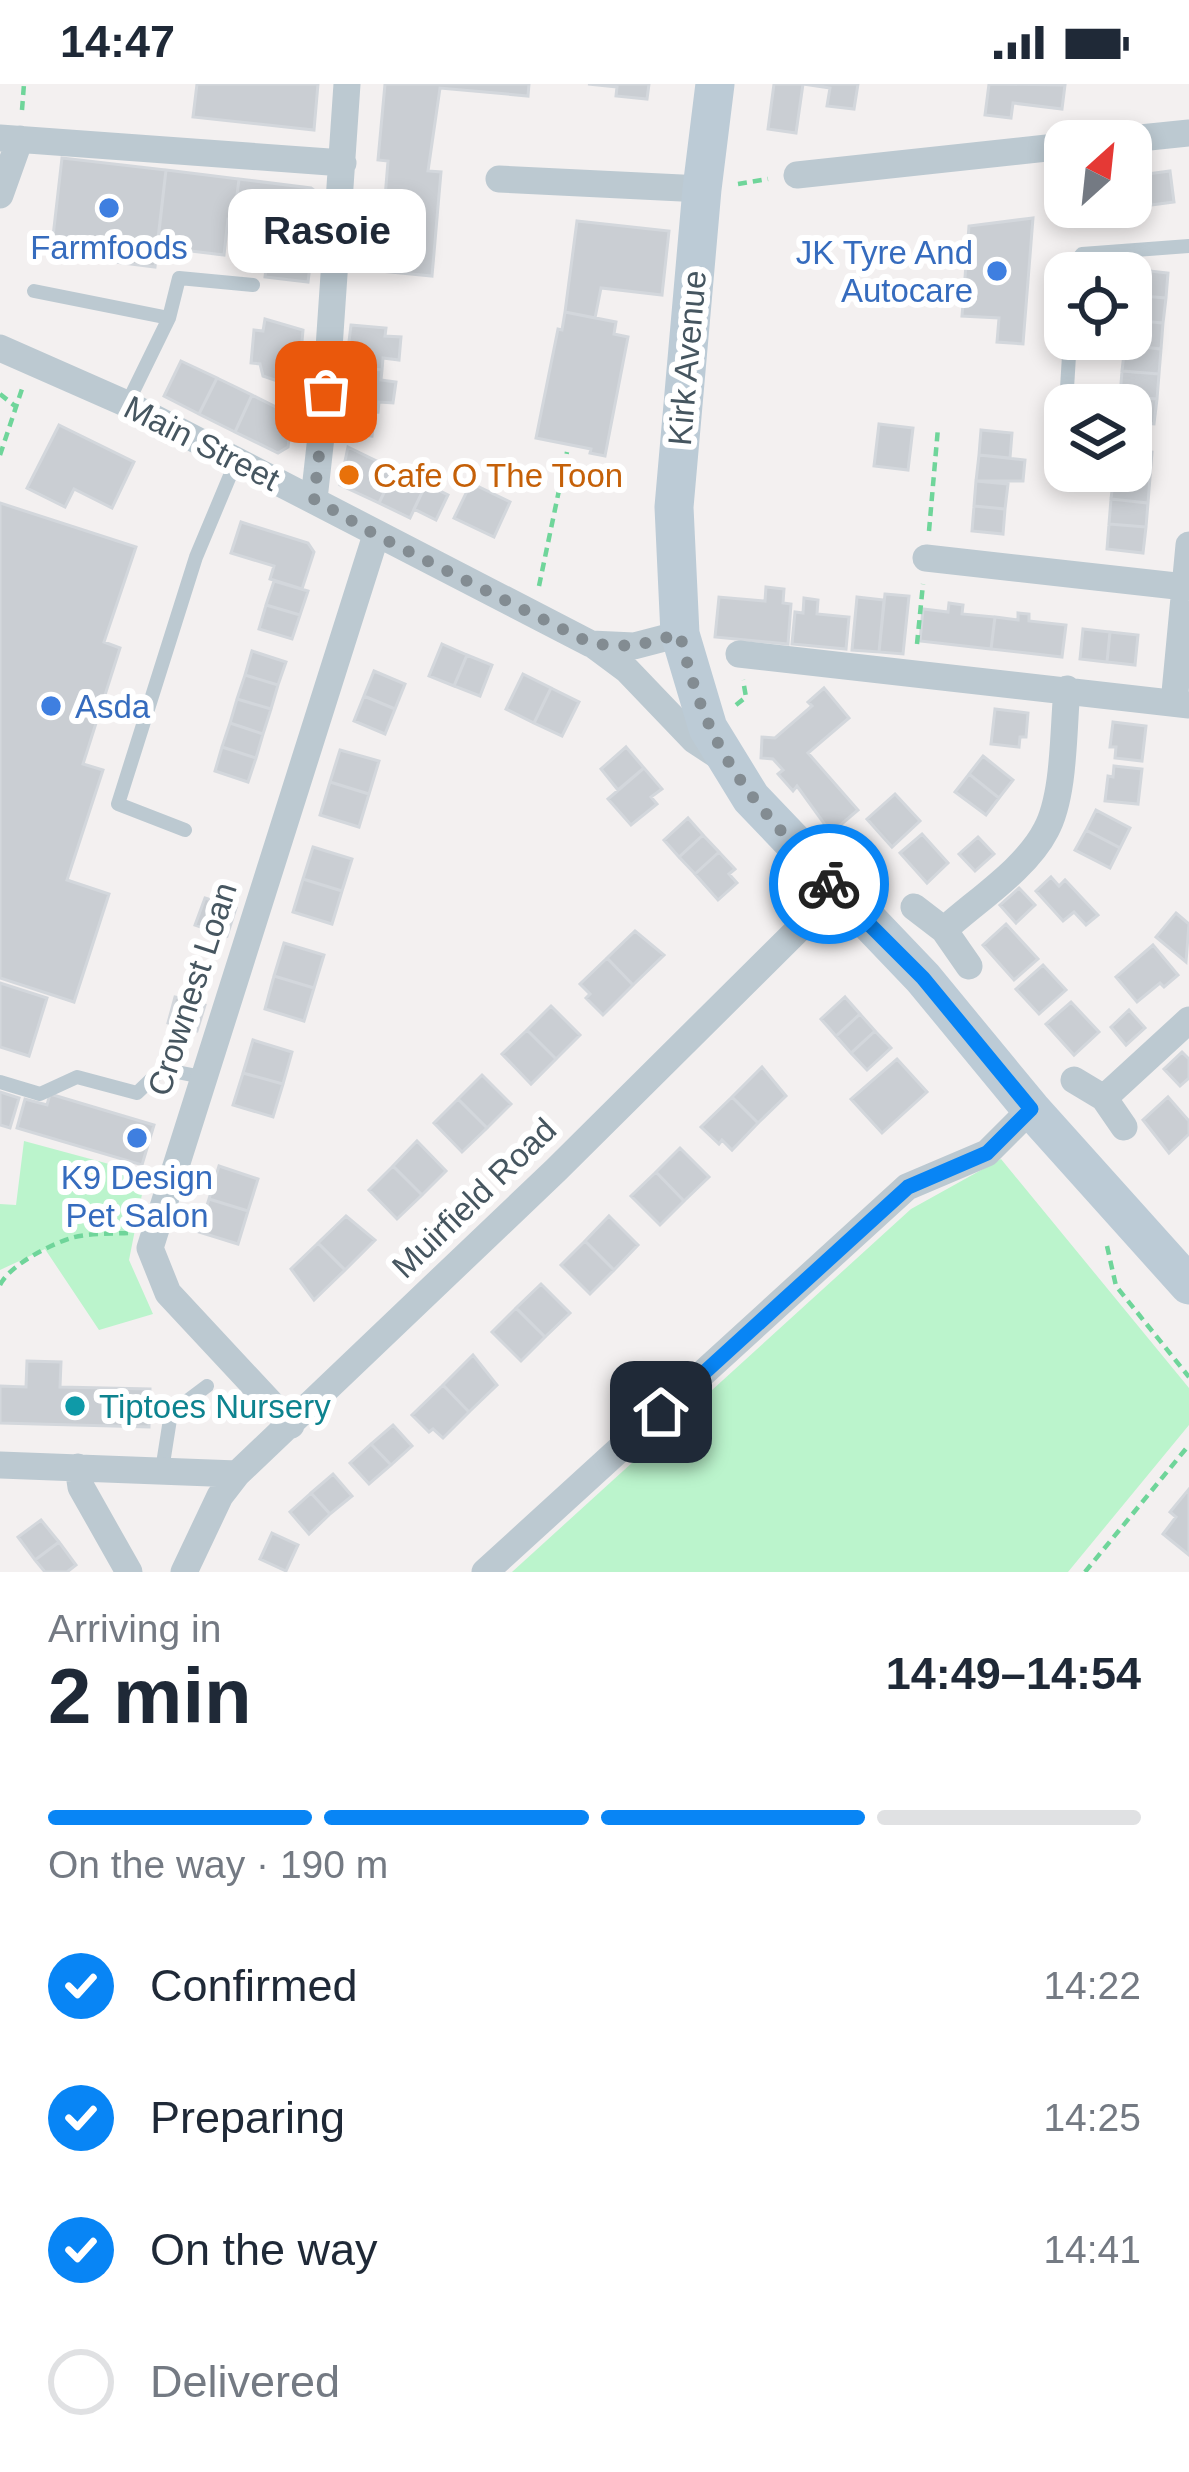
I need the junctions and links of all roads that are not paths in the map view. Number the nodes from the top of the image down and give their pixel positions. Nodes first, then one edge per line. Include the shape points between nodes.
1 (347, 84) edge
2 (716, 84) edge
3 (1189, 133) edge
4 (1152, 137) edge
5 (10, 139) edge
6 (1044, 148) edge
7 (343, 163) junction
8 (797, 175) road end
9 (499, 179) dead end
10 (702, 189) junction
11 (0, 195) edge
12 (1189, 247) edge
13 (1113, 252) edge
14 (253, 285) dead end
15 (34, 292) dead end
16 (169, 318) junction
17 (0, 348) edge
18 (127, 404) junction
19 (237, 459) junction
20 (314, 499) junction
21 (376, 535) junction
22 (1189, 545) edge
23 (926, 558) dead end
24 (1185, 587) junction
25 (680, 634) junction
26 (592, 644) junction
27 (739, 654) dead end
28 (1067, 689) junction
29 (1182, 704) edge
30 (724, 759) junction
31 (185, 830) dead end
32 (836, 892) junction
33 (914, 907) dead end
34 (944, 929) junction
35 (969, 966) dead end
36 (1189, 1020) edge
37 (202, 1077) junction
38 (1074, 1080) dead end
39 (0, 1082) edge
40 (1104, 1098) junction
41 (1031, 1109) junction
42 (1124, 1127) dead end
43 (1189, 1285) edge
44 (207, 1386) dead end
45 (291, 1425) junction
46 (0, 1465) edge
47 (78, 1468) junction
48 (162, 1470) junction
49 (237, 1474) junction
50 (129, 1572) edge
51 (184, 1572) edge
52 (485, 1572) edge

1 - 7 street
2 - 10 street, Kirk Avenue
3 - 4 street
5 - 7 street
5 - 11 street
6 - 8 street
7 - 20 street
9 - 10 street
10 - 25 street, Kirk Avenue via 674,507
12 - 13 lane
14 - 16 lane via 179,278
15 - 16 lane
16 - 18 lane
17 - 18 street, Main Street
18 - 19 street, Main Street
19 - 20 street, Main Street
19 - 31 lane via 196,557 118,804
20 - 21 street, Main Street
21 - 26 street, Main Street
21 - 37 street, Crownest Loan
22 - 24 street
23 - 24 street
24 - 29 street
25 - 26 street, Main Street via 634,646
25 - 30 street, Main Street
26 - 30 street, Main Street
27 - 28 street
28 - 29 street
28 - 34 street via 1045,834
30 - 32 street, Main Street
32 - 41 street, Main Street via 923,978
32 - 45 street, Muirfield Road
33 - 34 street
34 - 35 street
36 - 40 street
37 - 39 lane via 162,1069 137,1093 71,1076 40,1094
37 - 45 street, Crownest Loan via 150,1248 169,1293
38 - 40 street
40 - 42 street
41 - 43 street, Main Street
41 - 52 street via 987,1153 908,1187
44 - 48 lane via 171,1413
45 - 49 street, Muirfield Road
46 - 47 street
47 - 48 street
47 - 50 street
48 - 49 street
49 - 51 street, Muirfield Road

